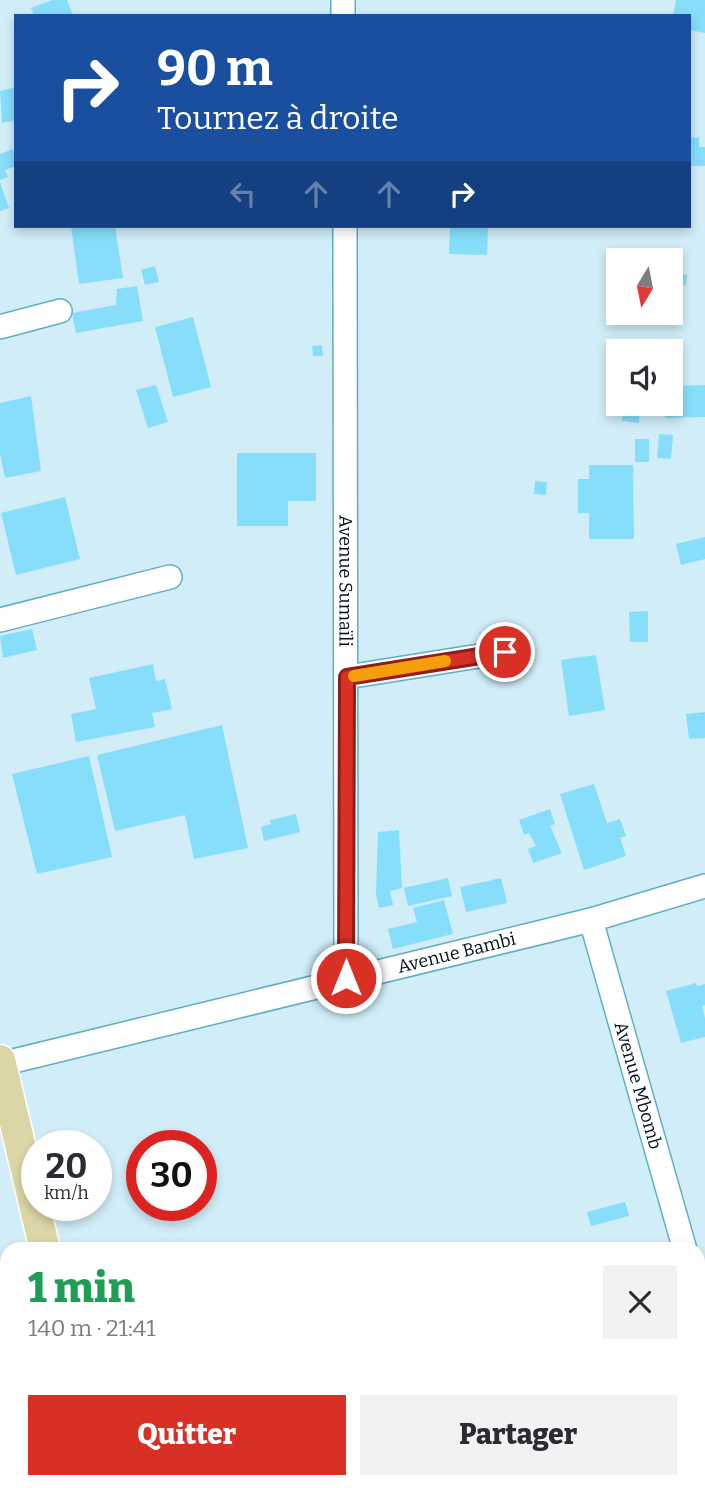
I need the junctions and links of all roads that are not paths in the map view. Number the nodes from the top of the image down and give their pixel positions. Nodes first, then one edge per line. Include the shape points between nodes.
1 (345, 228) edge
2 (60, 311) dead end
3 (0, 327) edge
4 (170, 577) dead end
5 (0, 620) edge
6 (505, 652) dead end
7 (347, 677) junction
8 (705, 886) edge
9 (591, 919) junction
10 (346, 978) junction
11 (0, 1062) edge
12 (43, 1242) edge
13 (683, 1242) edge

1 - 7 street, Avenue Sumaïli
2 - 3 street
4 - 5 street
6 - 7 street
7 - 10 street, Avenue Sumaïli
8 - 9 street, Avenue Bambi
9 - 10 street, Avenue Bambi
9 - 13 street, Avenue Mbomb
10 - 11 street, Avenue Bambi
11 - 12 main road

